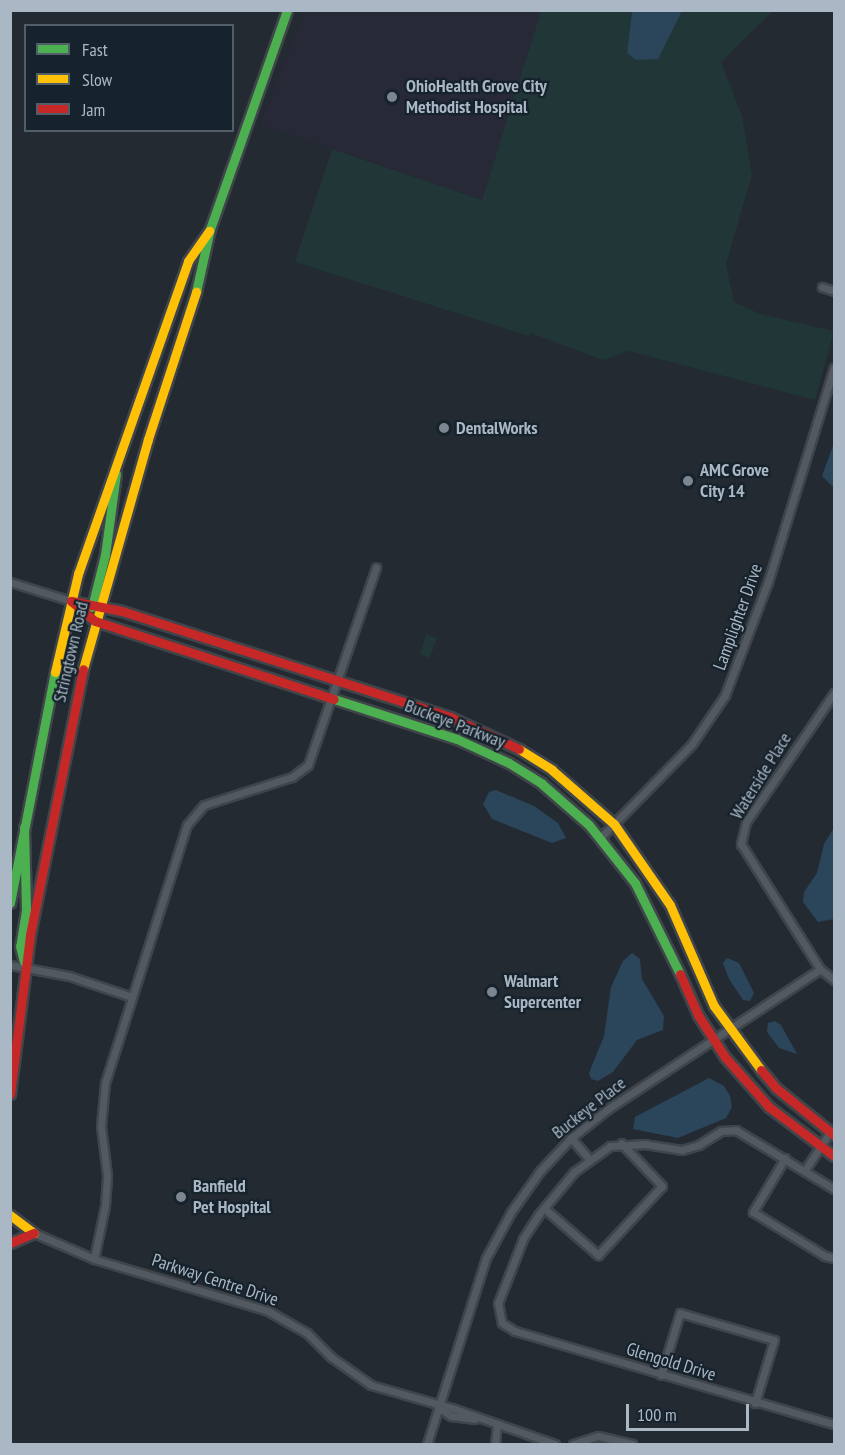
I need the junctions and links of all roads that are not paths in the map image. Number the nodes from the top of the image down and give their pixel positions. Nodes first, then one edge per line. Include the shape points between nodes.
1 (287, 10) edge
2 (210, 229) junction
3 (822, 287) dead end
4 (834, 291) edge
5 (834, 368) edge
6 (116, 463) junction
7 (375, 567) dead end
8 (10, 582) edge
9 (70, 602) junction
10 (96, 604) junction
11 (95, 621) junction
12 (337, 680) junction
13 (834, 693) edge
14 (332, 697) junction
15 (23, 821) junction
16 (614, 824) junction
17 (601, 837) junction
18 (10, 903) edge
19 (10, 965) edge
20 (26, 967) junction
21 (820, 969) junction
22 (834, 980) edge
23 (132, 997) junction
24 (729, 1030) junction
25 (712, 1039) junction
26 (10, 1047) edge
27 (14, 1058) junction
28 (10, 1094) edge
29 (832, 1134) edge
30 (571, 1138) junction
31 (621, 1143) junction
32 (819, 1147) junction
33 (834, 1156) edge
34 (785, 1158) junction
35 (589, 1159) junction
36 (805, 1170) junction
37 (834, 1189) edge
38 (544, 1208) junction
39 (10, 1215) edge
40 (34, 1233) junction
41 (10, 1243) edge
42 (834, 1258) edge
43 (94, 1259) junction
44 (661, 1375) junction
45 (754, 1402) junction
46 (438, 1407) junction
47 (834, 1424) edge
48 (497, 1426) junction
49 (427, 1444) edge
50 (495, 1444) edge
51 (555, 1444) edge
52 (573, 1444) edge
53 (632, 1444) edge

1 - 2 main road, Stringtown Road
2 - 6 main road, Stringtown Road via 188,261
2 - 10 main road, Stringtown Road via 205,264
3 - 4 street
5 - 16 street, Lamplighter Drive via 768,582 725,695 692,744
6 - 9 main road, Stringtown Road
6 - 10 main road
7 - 12 street
8 - 9 street, Buckeye Parkway
9 - 10 main road, Buckeye Parkway
9 - 11 main road, Buckeye Parkway
9 - 15 main road, Stringtown Road
10 - 11 main road, Stringtown Road
10 - 12 main road, Buckeye Parkway
11 - 14 main road, Buckeye Parkway
11 - 20 main road, Stringtown Road via 48,837
12 - 14 street
12 - 16 main road, Buckeye Parkway via 450,717 508,742 566,780
13 - 21 street, Waterside Place via 746,822 741,844
14 - 17 main road, Buckeye Parkway via 457,739 503,760 547,788
14 - 23 street via 312,759 303,770 212,802 192,817
15 - 18 main road, Stringtown Road
15 - 20 main road via 27,843 26,910 20,945
16 - 17 street, Lamplighter Drive
16 - 24 main road, Buckeye Parkway via 670,905 702,982
17 - 25 main road, Buckeye Parkway via 654,915
19 - 20 street
20 - 23 street via 69,976
20 - 27 main road, Stringtown Road
21 - 22 street, Waterside Place
21 - 24 street, Buckeye Place
23 - 43 street via 105,1083 101,1126 107,1175
24 - 25 street, Buckeye Place
24 - 29 main road, Buckeye Parkway via 776,1088
25 - 30 street, Buckeye Place
25 - 32 main road, Buckeye Parkway via 770,1107
26 - 27 main road
27 - 28 main road, Stringtown Road
29 - 32 street
30 - 35 street
30 - 46 street, Buckeye Place via 525,1192 486,1258
31 - 34 street via 682,1150 731,1129
31 - 35 street via 600,1150
31 - 38 street via 662,1186 598,1255
32 - 33 main road, Buckeye Parkway
32 - 36 street
34 - 36 street
34 - 42 street via 753,1212
35 - 38 street
36 - 37 street
38 - 44 street, Glengold Drive via 523,1239 501,1291 502,1323 515,1331
39 - 40 main road
40 - 41 main road
40 - 43 street, Parkway Centre Drive
43 - 46 street, Parkway Centre Drive via 268,1311 307,1333 370,1385
44 - 45 street, Glengold Drive
44 - 45 street via 680,1313 774,1340
45 - 47 street, Glengold Drive
46 - 48 street, Parkway Centre Drive via 451,1416
46 - 49 street, Buckeye Place
48 - 50 street
48 - 51 street, Parkway Centre Drive
52 - 53 street via 598,1436

